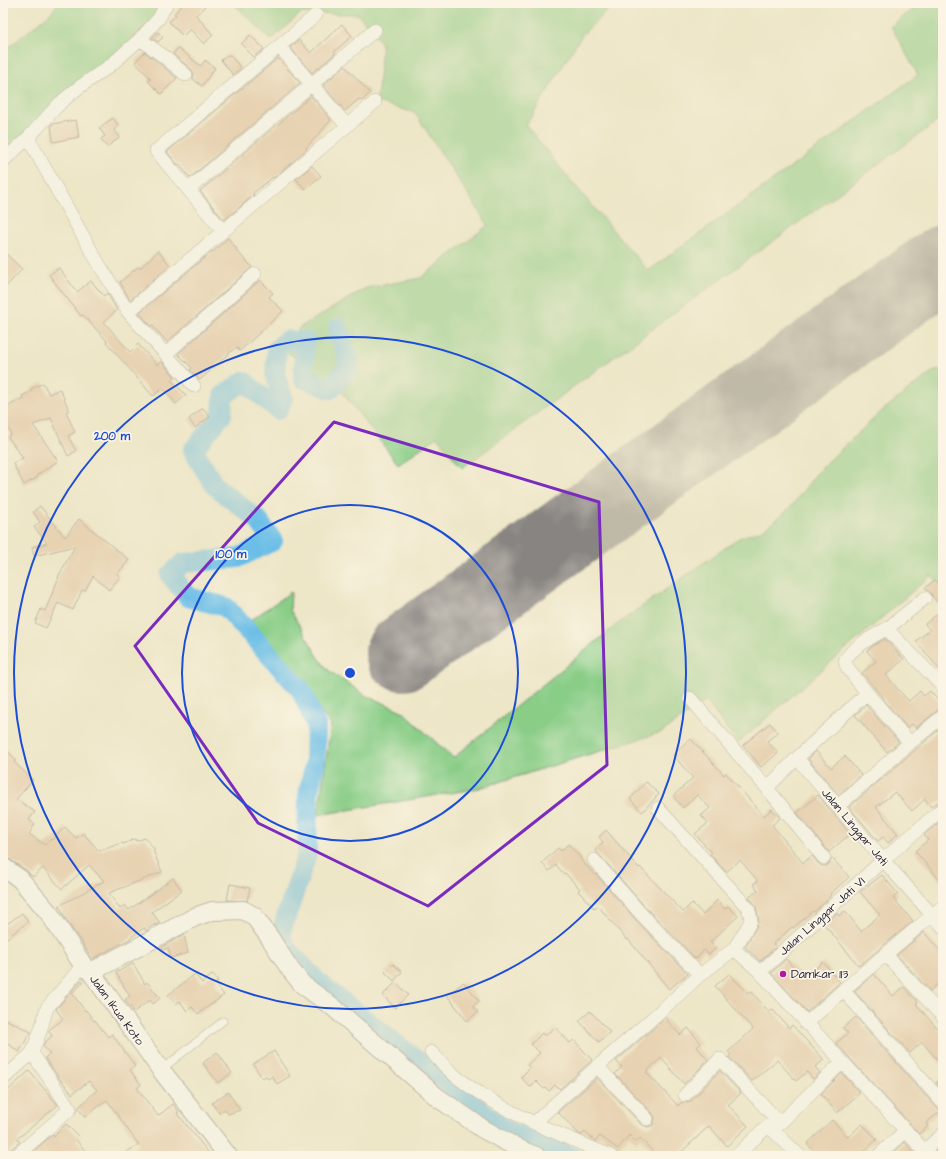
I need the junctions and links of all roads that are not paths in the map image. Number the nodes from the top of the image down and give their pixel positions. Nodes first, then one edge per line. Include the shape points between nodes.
1 (167, 3) edge
2 (316, 15) dead end
3 (375, 30) dead end
4 (140, 39) junction
5 (279, 46) junction
6 (186, 75) dead end
7 (312, 85) junction
8 (375, 102) dead end
9 (346, 126) junction
10 (28, 138) junction
11 (3, 161) edge
12 (188, 190) junction
13 (223, 231) junction
14 (255, 274) dead end
15 (128, 312) junction
16 (166, 354) junction
17 (194, 386) dead end
18 (926, 598) dead end
19 (888, 628) junction
20 (943, 687) edge
21 (866, 693) junction
22 (690, 698) dead end
23 (943, 716) edge
24 (910, 743) junction
25 (797, 758) junction
26 (767, 788) junction
27 (838, 806) junction
28 (658, 808) dead end
29 (943, 808) edge
30 (824, 858) dead end
31 (594, 860) dead end
32 (883, 860) junction
33 (3, 867) edge
34 (943, 906) edge
35 (932, 915) junction
36 (943, 927) edge
37 (734, 949) junction
38 (886, 955) junction
39 (87, 969) junction
40 (760, 972) junction
41 (700, 975) junction
42 (843, 990) junction
43 (943, 1017) edge
44 (223, 1021) dead end
45 (806, 1024) junction
46 (431, 1052) dead end
47 (32, 1053) junction
48 (842, 1062) junction
49 (597, 1066) junction
50 (161, 1070) junction
51 (3, 1079) edge
52 (685, 1095) dead end
53 (943, 1103) edge
54 (647, 1119) dead end
55 (534, 1123) junction
56 (774, 1125) junction
57 (906, 1130) junction
58 (943, 1134) edge
59 (927, 1153) edge
60 (16, 1156) edge
61 (228, 1156) edge
62 (536, 1156) edge
63 (611, 1156) edge
64 (736, 1156) edge
65 (800, 1156) edge
66 (878, 1156) edge

1 - 4 street via 159,18
2 - 5 street
3 - 7 street
4 - 6 street
4 - 10 street via 111,65 60,103
5 - 7 street
5 - 12 street via 156,151
7 - 9 street
7 - 12 street
8 - 9 street
9 - 13 street
10 - 11 street
10 - 15 street
12 - 13 street
13 - 15 street
14 - 16 street
15 - 16 street
16 - 17 street
18 - 19 street
19 - 20 street
19 - 21 street via 852,652 846,659 847,666
21 - 24 street
21 - 25 street
22 - 26 street
23 - 24 street
24 - 27 street
25 - 26 street
25 - 27 street, Jalan Linggar Jati
26 - 30 street
27 - 32 street, Jalan Linggar Jati
28 - 37 street via 748,908 750,923
29 - 32 street, Jalan Linggar Jati VI
31 - 41 street
32 - 35 street, Jalan Linggar Jati
32 - 40 street, Jalan Linggar Jati VI
33 - 39 street, Jalan Ikua Koto via 20,879 49,913
34 - 35 street
35 - 36 street, Jalan Linggar Jati
35 - 38 street
37 - 40 street
37 - 41 street
38 - 42 street
38 - 43 street
39 - 47 street via 47,1008
39 - 50 street, Jalan Ikua Koto
39 - 62 street via 195,917 212,911 243,910 254,916 303,985 333,1007 437,1097 483,1129
40 - 45 street
41 - 49 street
42 - 45 street
42 - 53 street
44 - 50 lane
45 - 48 street
46 - 55 street via 474,1089
47 - 51 street
47 - 60 street via 70,1110
48 - 56 street
48 - 57 street
49 - 54 street
49 - 55 street
50 - 61 street, Jalan Ikua Koto
52 - 56 street via 720,1059
55 - 63 street
56 - 64 street
56 - 65 street
57 - 59 street
57 - 66 street
58 - 59 street

